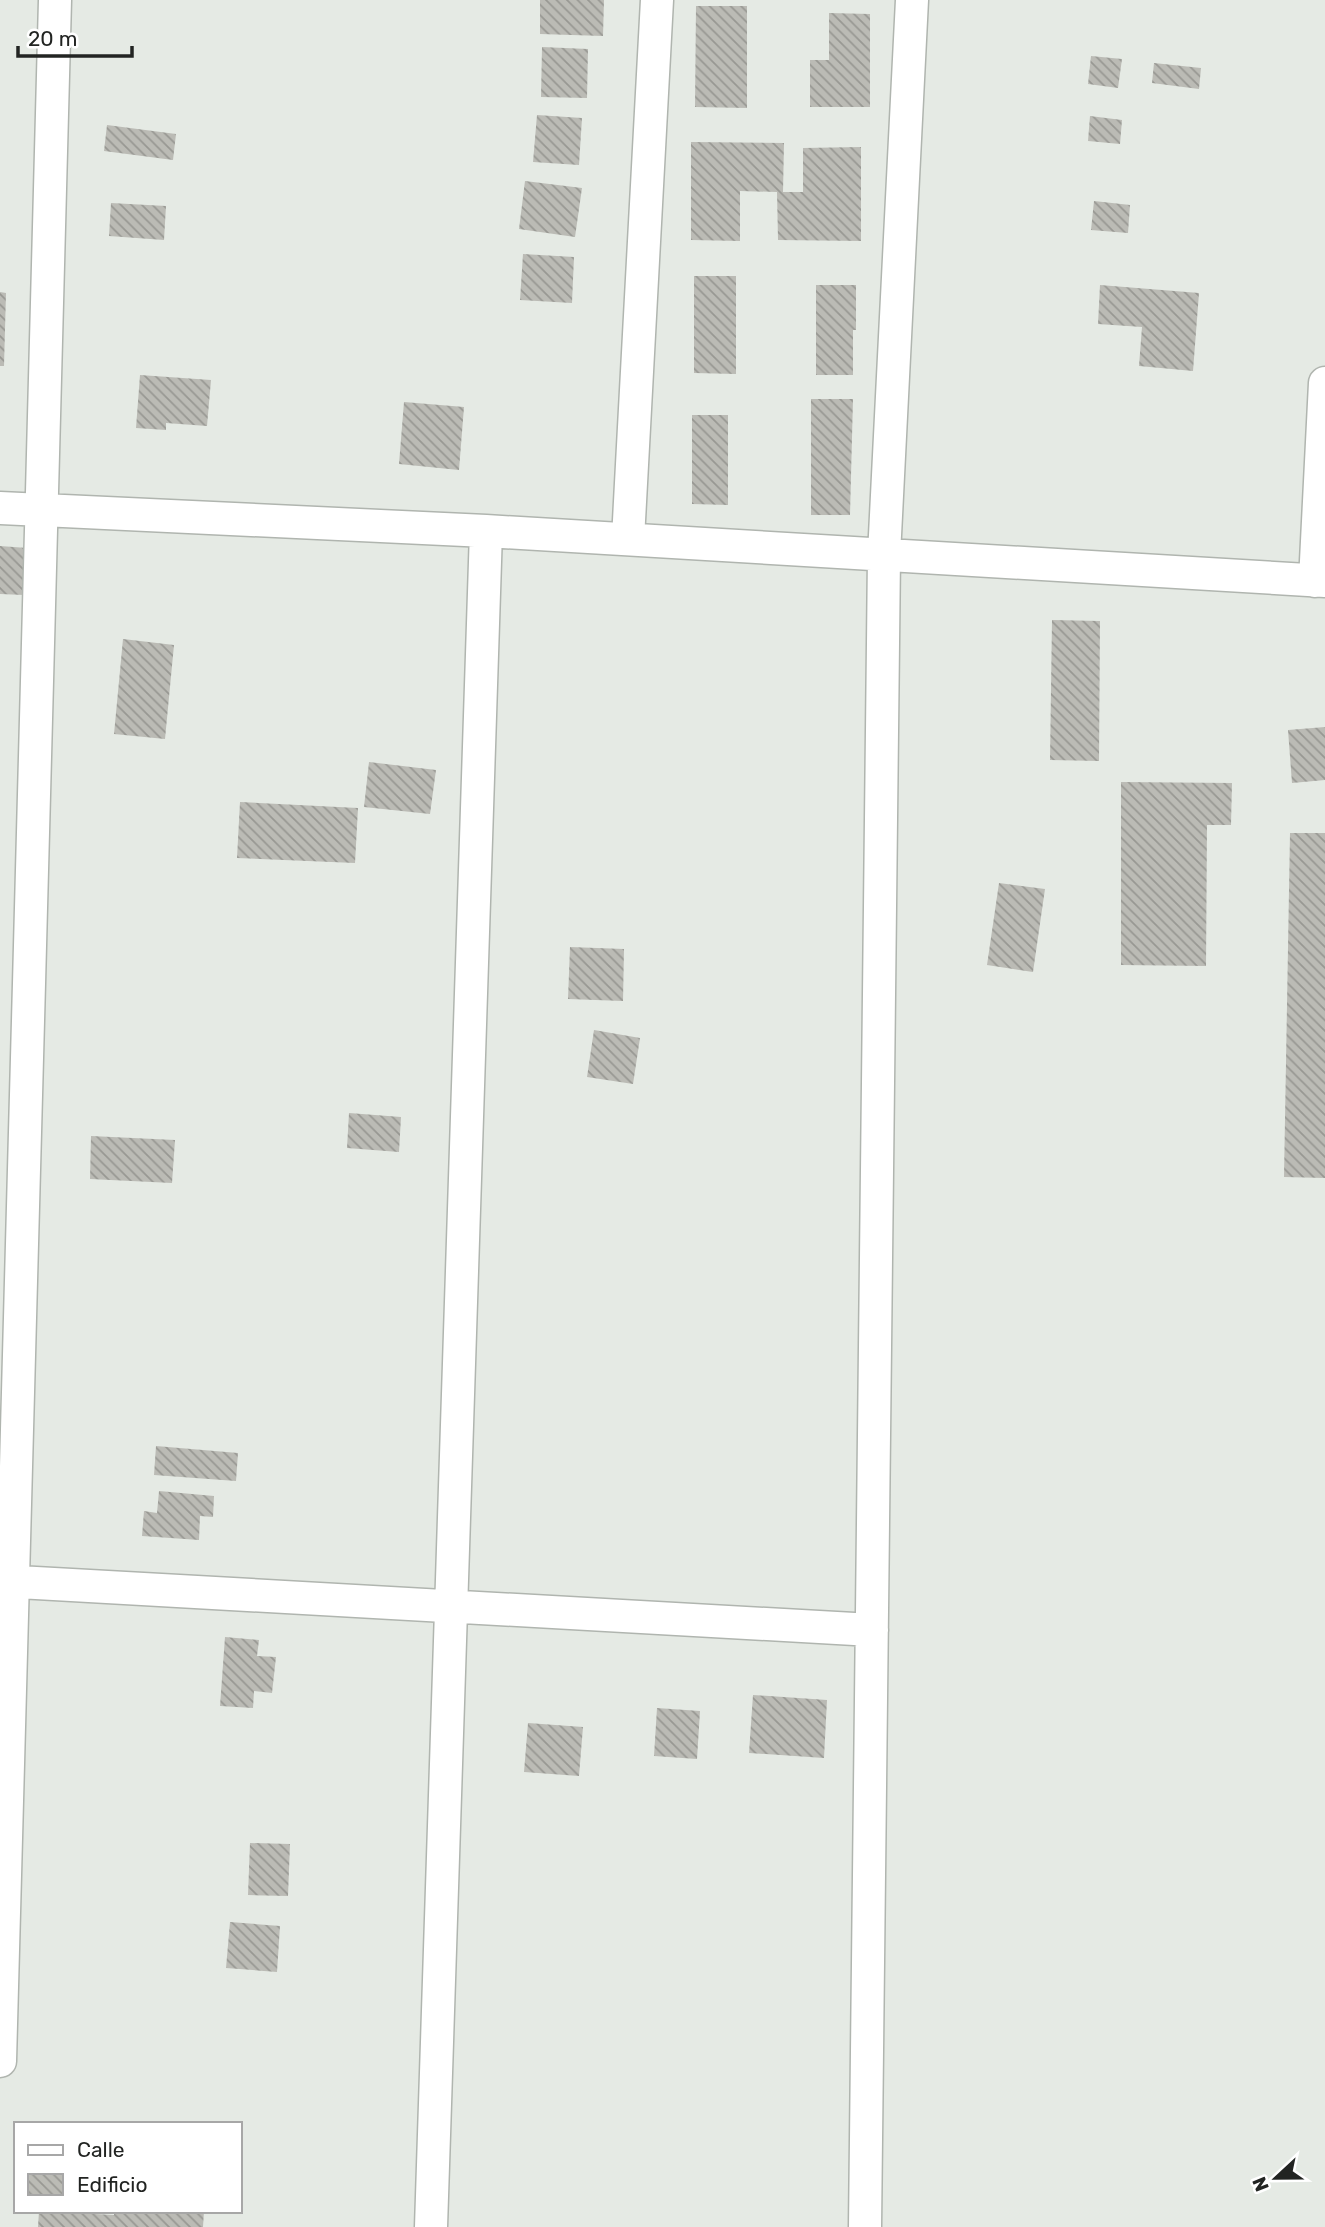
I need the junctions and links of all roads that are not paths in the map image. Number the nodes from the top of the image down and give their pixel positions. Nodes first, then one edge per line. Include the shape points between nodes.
1 (55, 0) edge
2 (657, 0) edge
3 (912, 0) edge
4 (1325, 383) edge
5 (0, 508) edge
6 (40, 510) junction
7 (486, 531) junction
8 (628, 539) junction
9 (884, 555) junction
10 (1320, 581) edge
11 (8, 1581) edge
12 (451, 1606) junction
13 (872, 1630) junction
14 (0, 2061) edge
15 (431, 2227) edge
16 (865, 2227) edge

1 - 6 street
2 - 8 street
3 - 9 street
4 - 10 street
5 - 6 street
6 - 7 street
6 - 11 street
7 - 8 street
7 - 12 street
8 - 9 street
9 - 10 street
9 - 13 street
11 - 12 street
11 - 14 street
12 - 13 street
12 - 15 street
13 - 16 street

